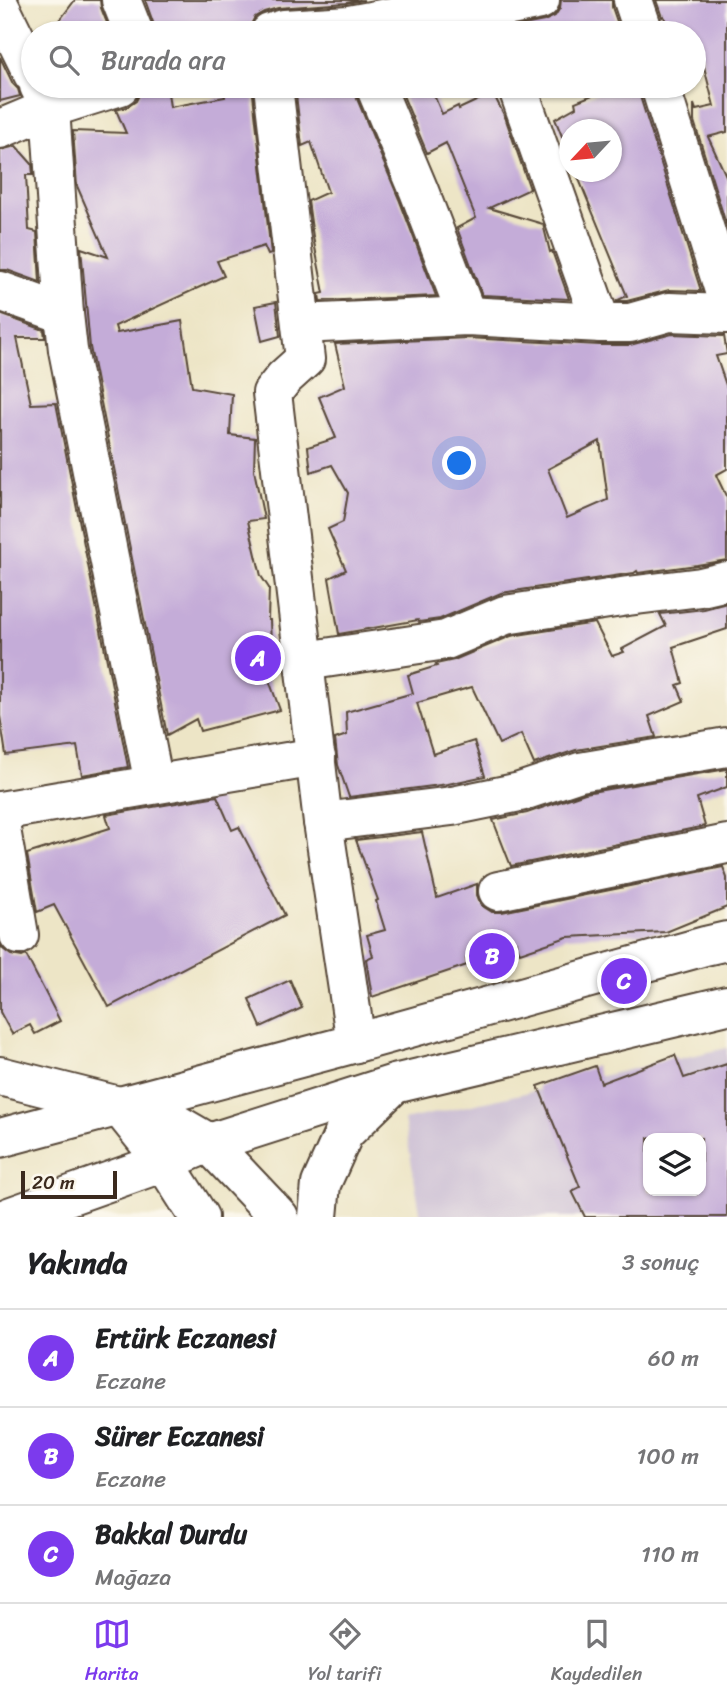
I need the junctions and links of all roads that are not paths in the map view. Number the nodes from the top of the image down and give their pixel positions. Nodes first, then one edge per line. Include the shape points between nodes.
1 (121, 0) edge
2 (540, 0) edge
3 (633, 0) edge
4 (0, 7) edge
5 (492, 14) edge
6 (129, 21) edge
7 (382, 21) edge
8 (640, 21) edge
9 (21, 50) edge
10 (44, 98) edge
11 (45, 98) edge
12 (274, 98) edge
13 (380, 98) edge
14 (521, 98) edge
15 (664, 98) edge
16 (0, 129) edge
17 (0, 291) edge
18 (727, 300) edge
19 (64, 314) junction
20 (727, 314) edge
21 (467, 316) junction
22 (601, 323) junction
23 (301, 324) junction
24 (727, 581) edge
25 (305, 661) junction
26 (727, 747) edge
27 (316, 757) junction
28 (153, 784) junction
29 (0, 811) edge
30 (323, 822) junction
31 (0, 823) edge
32 (727, 844) edge
33 (498, 891) dead end
34 (19, 934) dead end
35 (727, 942) edge
36 (727, 1005) edge
37 (356, 1043) junction
38 (0, 1076) edge
39 (394, 1084) junction
40 (120, 1106) junction
41 (0, 1138) edge
42 (209, 1143) junction
43 (164, 1162) junction
44 (15, 1216) edge
45 (199, 1217) edge
46 (279, 1217) edge
47 (318, 1217) edge

1 - 6 main road
2 - 5 main road
3 - 8 main road
4 - 9 main road
5 - 7 main road via 409,14
10 - 16 main road
11 - 19 main road
12 - 23 main road
13 - 21 main road
14 - 22 main road
15 - 18 main road
17 - 19 main road
19 - 28 main road
20 - 22 main road via 669,312 630,323
21 - 22 main road
21 - 23 main road
23 - 25 main road via 305,359 272,393
24 - 25 main road via 505,615 446,640
25 - 27 main road
26 - 30 main road via 580,772 520,792 452,806
27 - 28 main road
27 - 30 main road
28 - 29 main road
30 - 37 main road
31 - 34 main road
32 - 33 main road
35 - 37 main road
36 - 39 main road
37 - 40 main road
38 - 40 main road
39 - 42 main road
39 - 47 main road via 344,1133 321,1184
40 - 41 main road
40 - 42 main road via 159,1114
40 - 43 main road
42 - 43 main road
42 - 46 main road
43 - 44 main road
43 - 45 main road

